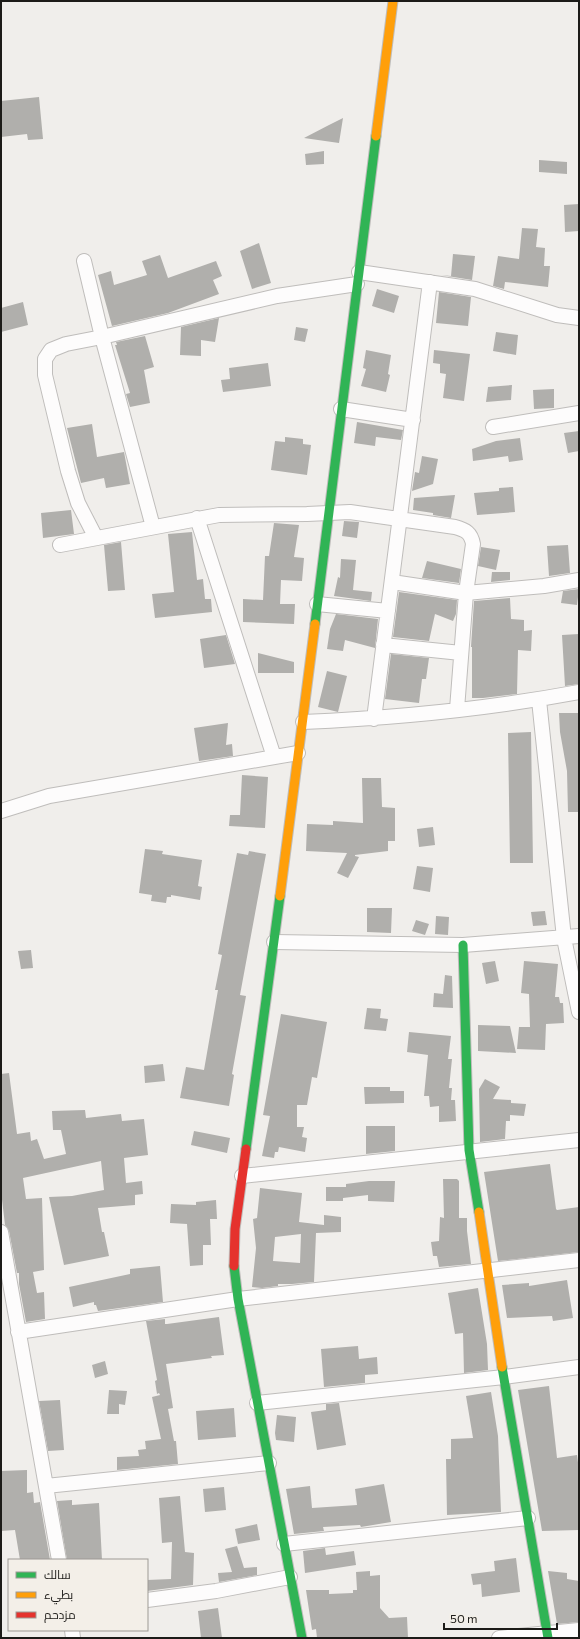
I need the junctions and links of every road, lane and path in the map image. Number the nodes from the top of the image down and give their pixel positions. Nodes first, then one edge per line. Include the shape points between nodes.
1 (393, 1) edge
2 (84, 261) dead end
3 (358, 278) junction
4 (430, 282) junction
5 (579, 318) edge
6 (102, 337) junction
7 (341, 409) junction
8 (579, 413) edge
9 (412, 420) junction
10 (492, 427) dead end
11 (328, 513) junction
12 (197, 518) junction
13 (400, 519) junction
14 (154, 527) junction
15 (96, 538) junction
16 (60, 545) dead end
17 (579, 580) edge
18 (392, 582) junction
19 (466, 593) junction
20 (317, 604) junction
21 (388, 611) junction
22 (383, 644) junction
23 (461, 653) junction
24 (579, 692) edge
25 (539, 700) junction
26 (457, 709) junction
27 (374, 719) junction
28 (302, 722) junction
29 (298, 753) junction
30 (274, 757) junction
31 (1, 812) edge
32 (579, 936) edge
33 (564, 938) junction
34 (274, 942) junction
35 (463, 945) junction
36 (579, 1012) edge
37 (579, 1140) edge
38 (469, 1150) junction
39 (242, 1176) junction
40 (1, 1232) edge
41 (579, 1260) edge
42 (488, 1271) junction
43 (238, 1299) junction
44 (18, 1332) junction
45 (579, 1366) edge
46 (504, 1377) junction
47 (258, 1403) junction
48 (269, 1464) junction
49 (46, 1486) junction
50 (528, 1518) junction
51 (284, 1544) junction
52 (59, 1559) edge
53 (290, 1577) junction
54 (148, 1600) edge
55 (579, 1630) edge
56 (548, 1636) edge
57 (302, 1638) edge
58 (498, 1638) edge

1 - 3 street
2 - 6 street
3 - 4 street
3 - 6 street
3 - 7 street
4 - 5 street via 475,289 557,315
4 - 9 street
6 - 14 street
6 - 15 street via 66,344 52,350 45,359 45,375 68,471 78,503
7 - 9 street
7 - 11 street
8 - 10 street
9 - 13 street
11 - 12 street via 219,515
11 - 13 street via 350,512
11 - 20 street
12 - 14 street
12 - 30 street
13 - 18 street
13 - 19 street via 455,526 466,530 472,536 474,544
14 - 15 street
15 - 16 street
17 - 19 street
18 - 19 street
18 - 21 street
19 - 23 street
20 - 21 street
20 - 28 street
21 - 22 street
22 - 23 street
22 - 27 street
23 - 26 street
24 - 25 street
25 - 26 street
25 - 33 street
26 - 27 street
27 - 28 street
28 - 29 street
29 - 30 street
29 - 34 street
30 - 31 street via 49,796
32 - 33 street
33 - 35 street
33 - 36 street
34 - 35 street
34 - 39 street
35 - 38 street
37 - 38 street
38 - 39 street
38 - 42 street
39 - 43 street via 235,1229 234,1272
40 - 44 street
41 - 42 street
42 - 43 street
42 - 46 street
43 - 44 street
43 - 47 street
44 - 49 street
45 - 46 street
46 - 47 street
46 - 50 street
47 - 48 street
48 - 49 street
48 - 51 street
49 - 52 street
50 - 51 street
50 - 56 street
51 - 53 street
53 - 54 street via 216,1591
53 - 57 street
55 - 56 street
56 - 58 street

